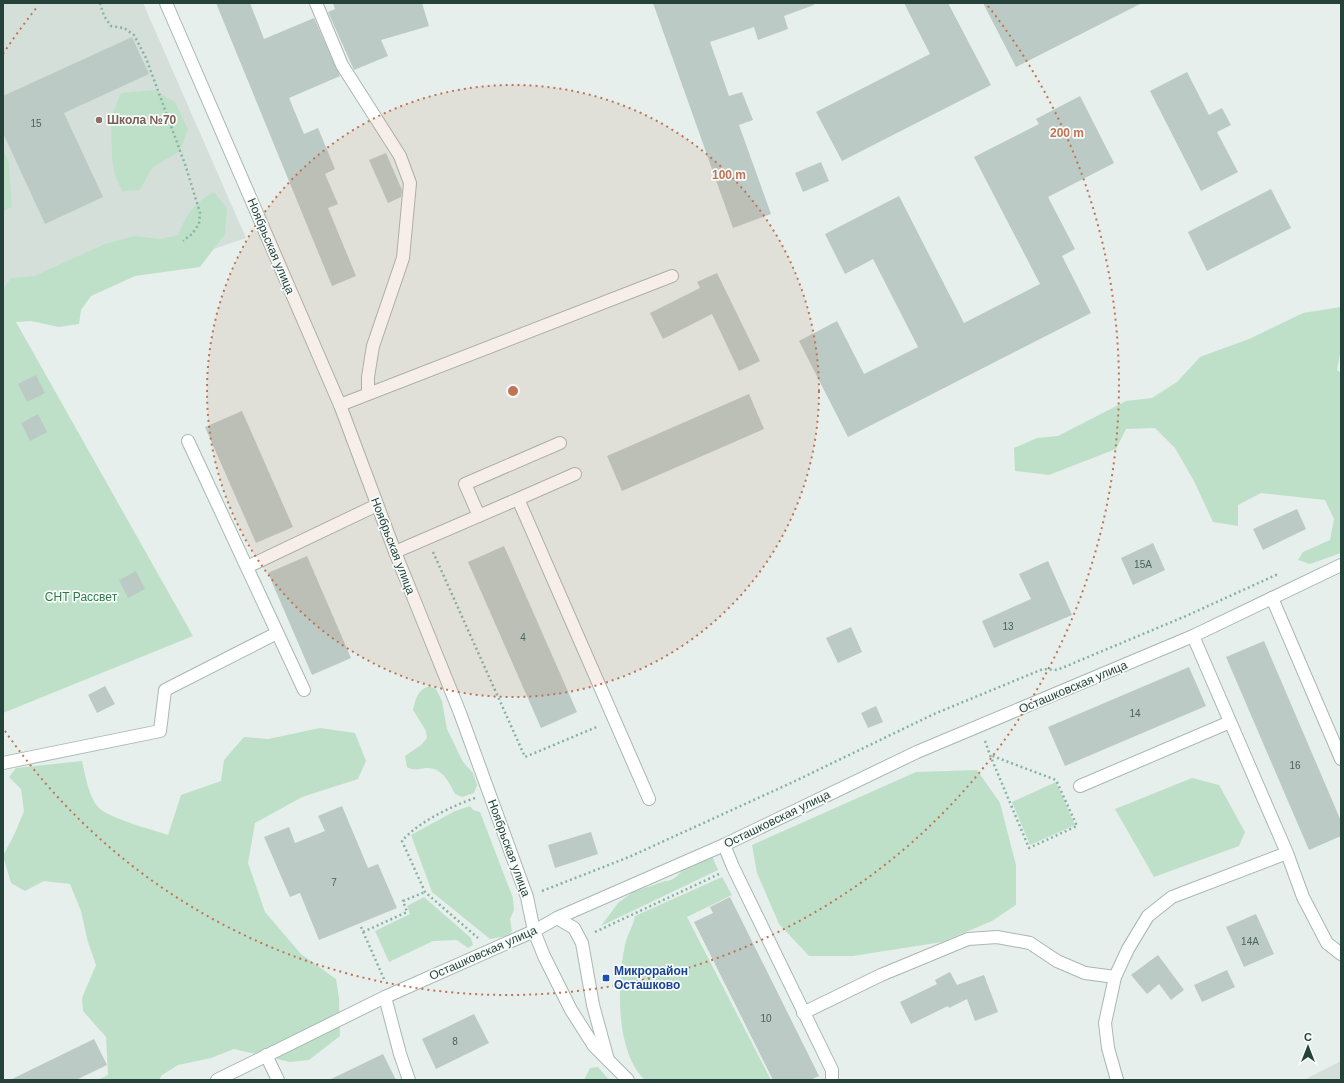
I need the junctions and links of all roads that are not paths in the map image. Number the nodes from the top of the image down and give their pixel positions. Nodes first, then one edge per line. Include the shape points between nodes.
1 (166, 3) edge
2 (316, 3) edge
3 (672, 276) dead end
4 (368, 394) junction
5 (340, 405) junction
6 (188, 441) dead end
7 (560, 443) dead end
8 (575, 474) dead end
9 (518, 498) junction
10 (377, 505) junction
11 (479, 516) junction
12 (395, 552) junction
13 (1341, 564) edge
14 (247, 567) junction
15 (1272, 598) junction
16 (277, 633) junction
17 (1193, 636) junction
18 (304, 690) dead end
19 (1230, 722) junction
20 (1341, 759) edge
21 (3, 763) edge
22 (1080, 786) dead end
23 (649, 799) dead end
24 (724, 845) junction
25 (1287, 854) junction
26 (557, 918) junction
27 (534, 931) junction
28 (1341, 954) edge
29 (1115, 977) junction
30 (388, 996) junction
31 (803, 1013) junction
32 (266, 1055) junction
33 (608, 1060) junction
34 (217, 1080) edge
35 (278, 1080) edge
36 (409, 1080) edge
37 (628, 1080) edge
38 (832, 1080) edge
39 (1117, 1080) edge

1 - 5 street, Ноябрьская улица
2 - 4 street via 342,65 400,156 410,183 403,258 373,346
3 - 4 street
4 - 5 street
5 - 10 street, Ноябрьская улица
6 - 14 street
7 - 11 street via 465,484
8 - 9 street
9 - 11 street
9 - 23 street
10 - 12 street, Ноябрьская улица
10 - 14 street
11 - 12 street
12 - 27 street, Ноябрьская улица via 489,793 527,897
13 - 15 street, Осташковская улица
14 - 16 street
15 - 17 street, Осташковская улица
15 - 20 street
16 - 18 street
16 - 21 street via 165,690 160,731
17 - 19 street
17 - 24 street, Осташковская улица via 917,752
19 - 22 street
19 - 25 street
24 - 26 street, Осташковская улица
24 - 31 street
25 - 28 street via 1303,897 1326,943
25 - 29 street via 1172,897 1148,916
26 - 27 street, Осташковская улица
26 - 33 street via 574,928 582,943 594,1011
27 - 30 street, Осташковская улица
27 - 33 street, Ноябрьская улица via 571,1010 594,1046
29 - 31 street via 1085,973 1057,961 1030,943 997,937 968,939 881,975
29 - 39 street via 1105,1023 1108,1048
30 - 32 street, Осташковская улица
30 - 36 street via 400,1054
31 - 38 street via 832,1070
32 - 34 street, Осташковская улица
32 - 35 street
33 - 37 street, Ноябрьская улица

